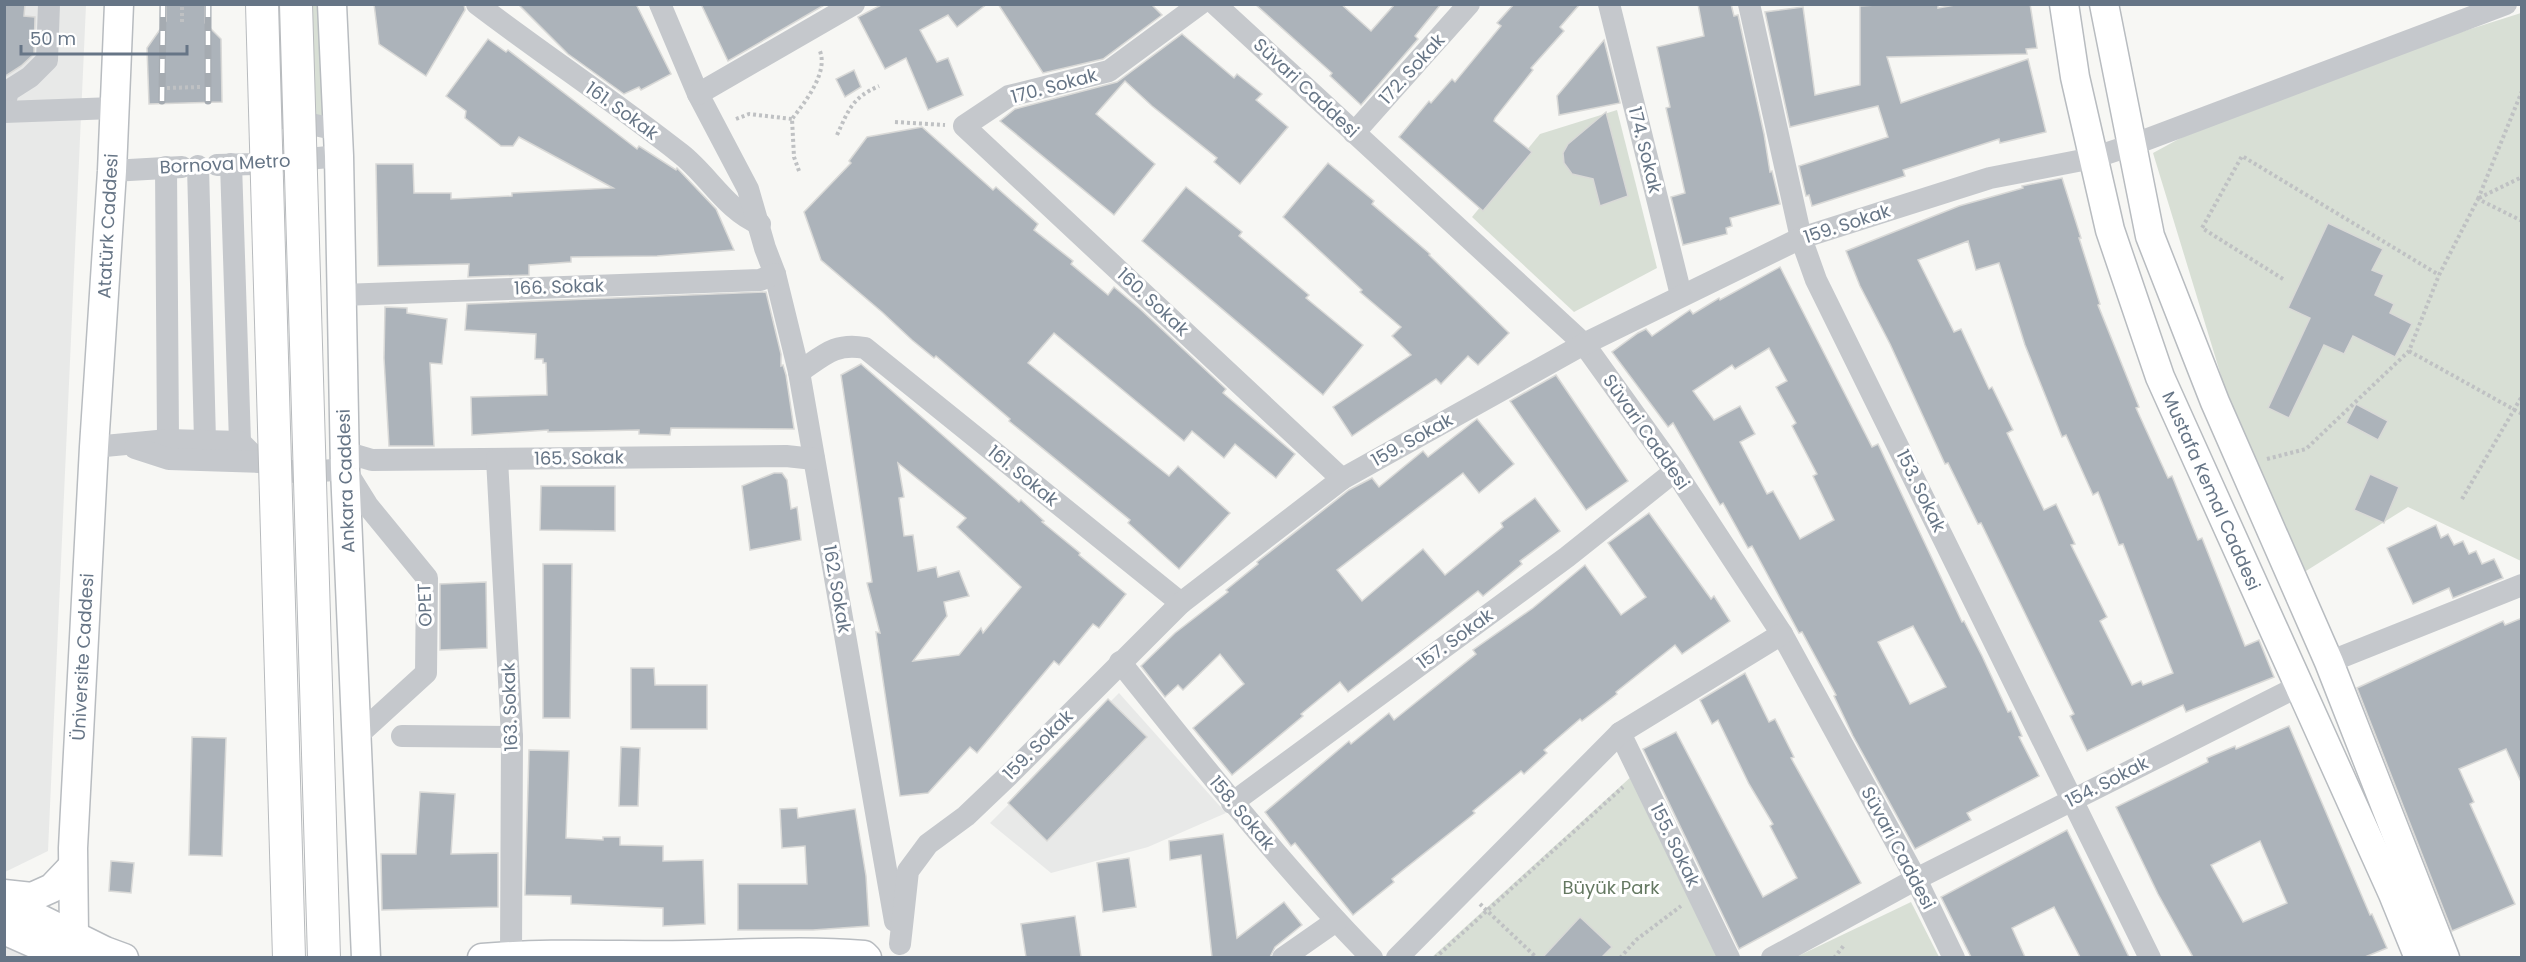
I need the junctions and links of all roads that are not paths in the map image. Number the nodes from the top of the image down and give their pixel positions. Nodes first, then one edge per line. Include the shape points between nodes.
1 (49, 4) edge
2 (119, 4) edge
3 (262, 4) edge
4 (279, 4) edge
5 (296, 4) edge
6 (332, 4) edge
7 (477, 4) edge
8 (506, 4) edge
9 (660, 4) edge
10 (1200, 4) edge
11 (1215, 4) edge
12 (1469, 4) edge
13 (1609, 4) edge
14 (1749, 4) edge
15 (2064, 4) edge
16 (2104, 4) edge
17 (2506, 4) edge
18 (849, 6) edge
19 (521, 38) junction
20 (698, 94) junction
21 (114, 108) junction
22 (4, 109) edge
23 (964, 126) joint
24 (1354, 133) junction
25 (338, 143) junction
26 (2132, 145) junction
27 (2093, 158) junction
28 (292, 160) junction
29 (231, 164) junction
30 (255, 164) junction
31 (198, 166) junction
32 (166, 167) junction
33 (112, 171) junction
34 (760, 224) junction
35 (1801, 237) junction
36 (775, 274) junction
37 (341, 295) junction
38 (1681, 295) junction
39 (1584, 344) junction
40 (799, 372) junction
41 (168, 440) junction
42 (205, 441) junction
43 (240, 442) junction
44 (123, 444) junction
45 (94, 447) junction
46 (497, 459) junction
47 (814, 459) junction
48 (345, 461) junction
49 (260, 462) junction
50 (1675, 471) junction
51 (298, 473) junction
52 (1342, 478) junction
53 (2522, 585) edge
54 (1181, 603) junction
55 (1782, 634) junction
56 (1120, 662) junction
57 (2330, 662) junction
58 (2299, 686) junction
59 (1620, 734) junction
60 (357, 736) junction
61 (402, 736) dead end
62 (512, 737) junction
63 (2072, 799) junction
64 (1232, 803) junction
65 (72, 867) junction
66 (1916, 879) junction
67 (4, 894) edge
68 (4, 901) edge
69 (1336, 921) junction
70 (4, 930) edge
71 (71, 950) edge
72 (901, 951) edge
73 (511, 955) junction
74 (575, 956) edge
75 (124, 957) edge
76 (289, 957) edge
77 (324, 957) edge
78 (366, 957) edge
79 (482, 957) edge
80 (867, 957) edge
81 (1283, 957) edge
82 (1372, 957) edge
83 (1397, 957) edge
84 (1729, 957) edge
85 (1772, 957) edge
86 (1954, 957) edge
87 (2150, 957) edge
88 (2419, 957) edge
89 (2445, 957) edge

1 - 22 street via 47,60 8,91
2 - 21 main road, Atatürk Caddesi
3 - 76 highway, bridge
4 - 25 street via 283,118
5 - 77 highway, Ankara Caddesi, bridge
6 - 25 main road, Ankara Caddesi
7 - 19 street, 161. Sokak
8 - 19 street
9 - 20 street, 162. Sokak
10 - 23 street, 170. Sokak via 1109,71 1009,96
11 - 24 street, Süvari Caddesi
12 - 24 street, 172. Sokak
13 - 38 street, 174. Sokak
14 - 35 street, 153. Sokak
15 - 27 main road, Mustafa Kemal Caddesi
16 - 26 main road
17 - 26 street, 159. Sokak
18 - 20 street
19 - 34 street, 161. Sokak via 684,156 749,220
20 - 34 street, 162. Sokak via 748,189
21 - 22 street
21 - 33 main road, Atatürk Caddesi
23 - 52 street, 160. Sokak
24 - 39 street, Süvari Caddesi
25 - 28 street, Bornova Metro
25 - 37 main road, Ankara Caddesi
26 - 27 street, 159. Sokak
26 - 57 main road via 2151,236 2215,402
27 - 35 street, 159. Sokak via 1990,178
27 - 58 main road, Mustafa Kemal Caddesi via 2110,230 2160,377
28 - 30 street, Bornova Metro
28 - 51 street
29 - 30 street, Bornova Metro
29 - 31 street, Bornova Metro
29 - 43 street
30 - 49 street
31 - 32 street, Bornova Metro
31 - 42 street
32 - 33 street, Bornova Metro
32 - 41 street
33 - 45 main road, Atatürk Caddesi
34 - 36 street, 162. Sokak
35 - 38 street, 159. Sokak
35 - 63 street, 153. Sokak via 1816,280
36 - 37 street, 166. Sokak via 760,280
36 - 40 street, 162. Sokak
37 - 48 main road, Ankara Caddesi
38 - 39 street, 159. Sokak
39 - 50 street, Süvari Caddesi
39 - 52 street, 159. Sokak
40 - 47 street, 162. Sokak
40 - 54 street, 161. Sokak via 837,347 865,348
41 - 42 street
41 - 44 street
42 - 43 street
43 - 49 street
44 - 45 street
44 - 49 street via 169,459
45 - 65 main road, Üniversite Caddesi
46 - 47 street, 165. Sokak
46 - 48 street, 165. Sokak
46 - 62 street, 163. Sokak
47 - 72 street, 162. Sokak
48 - 51 street via 322,473
48 - 60 main road, Ankara Caddesi
48 - 60 street, OPET via 368,506 427,578 426,674
49 - 51 street
50 - 55 street, Süvari Caddesi
50 - 64 street, 157. Sokak via 1567,557
52 - 54 street, 159. Sokak
53 - 57 street
54 - 56 street, 159. Sokak
55 - 59 street
55 - 66 street, Süvari Caddesi
56 - 64 street, 158. Sokak
56 - 72 street, 159. Sokak via 975,808 928,844 908,871
57 - 89 main road
58 - 63 street, 154. Sokak
58 - 88 main road, Mustafa Kemal Caddesi
59 - 83 street
59 - 84 street, 155. Sokak
60 - 78 main road, Ankara Caddesi
61 - 62 street
62 - 73 street, 163. Sokak
63 - 66 street, 154. Sokak
63 - 87 street, 153. Sokak
64 - 69 street, 158. Sokak
65 - 67 main road via 52,888 32,897
65 - 71 main road, Üniversite Caddesi
66 - 85 street
66 - 86 street, Süvari Caddesi
68 - 71 main road
69 - 81 street
69 - 82 street, 158. Sokak
70 - 71 main road
71 - 75 main road via 105,951
73 - 74 main road
73 - 79 main road
74 - 80 main road via 820,951

